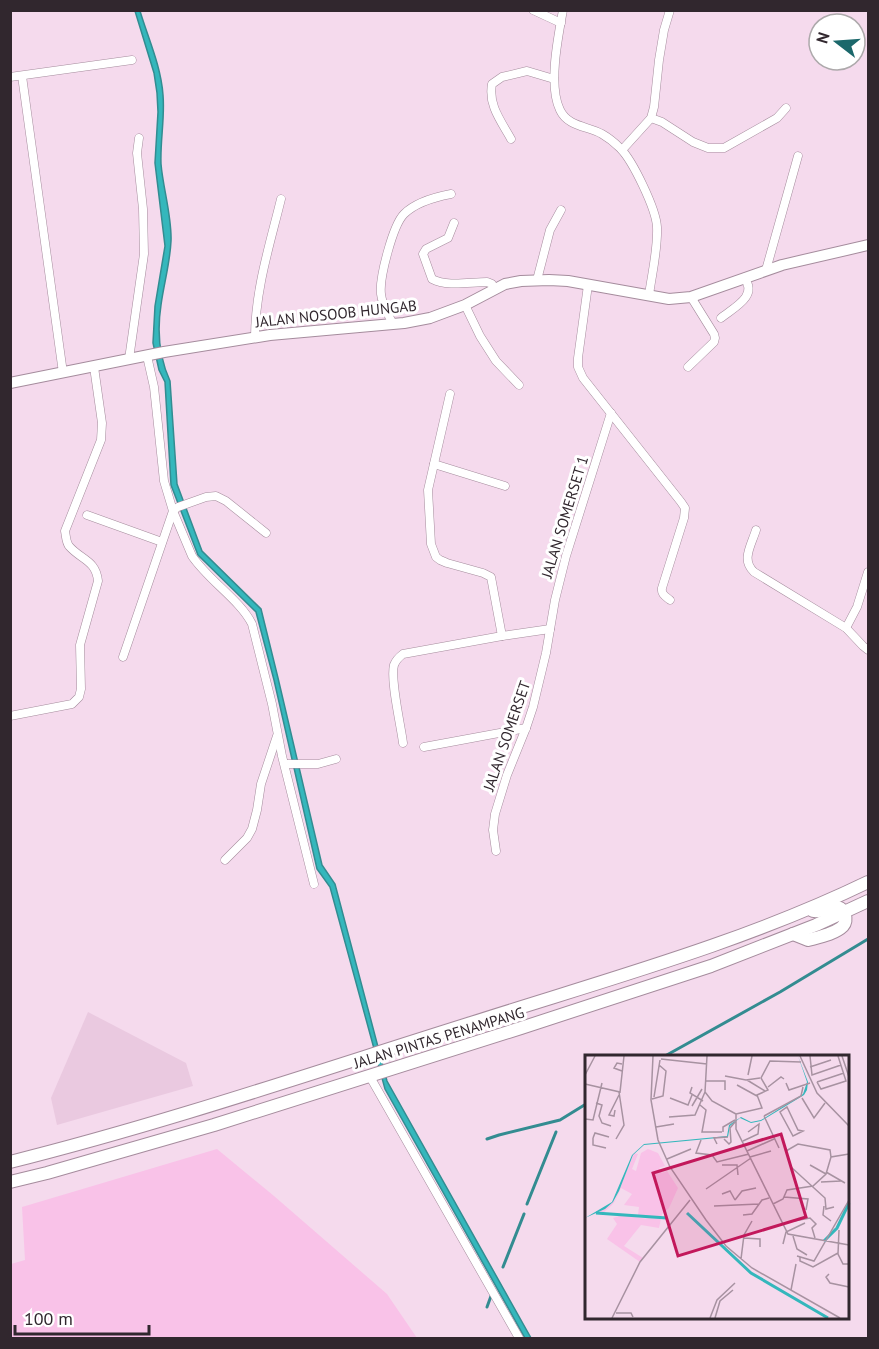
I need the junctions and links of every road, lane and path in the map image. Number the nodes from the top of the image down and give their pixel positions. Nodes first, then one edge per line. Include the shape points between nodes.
1 (533, 10) edge
2 (563, 10) edge
3 (670, 10) edge
4 (561, 24) junction
5 (132, 60) dead end
6 (22, 76) junction
7 (10, 77) edge
8 (554, 79) junction
9 (786, 108) dead end
10 (651, 118) junction
11 (139, 138) dead end
12 (511, 139) dead end
13 (622, 150) junction
14 (798, 156) dead end
15 (451, 194) dead end
16 (281, 199) dead end
17 (561, 210) dead end
18 (454, 223) dead end
19 (868, 245) edge
20 (766, 270) junction
21 (744, 278) junction
22 (537, 280) junction
23 (588, 285) junction
24 (495, 289) junction
25 (649, 295) junction
26 (691, 297) junction
27 (465, 305) junction
28 (721, 318) dead end
29 (393, 324) junction
30 (255, 338) junction
31 (149, 356) junction
32 (129, 359) junction
33 (94, 367) junction
34 (688, 367) dead end
35 (63, 373) junction
36 (10, 383) edge
37 (519, 386) dead end
38 (450, 394) dead end
39 (611, 413) junction
40 (434, 464) junction
41 (505, 486) dead end
42 (175, 509) junction
43 (87, 515) dead end
44 (756, 530) dead end
45 (266, 533) dead end
46 (162, 542) junction
47 (868, 572) edge
48 (670, 600) dead end
49 (846, 628) junction
50 (550, 629) junction
51 (502, 636) junction
52 (868, 650) edge
53 (123, 657) dead end
54 (10, 716) edge
55 (526, 728) junction
56 (278, 735) junction
57 (403, 743) dead end
58 (424, 747) dead end
59 (336, 759) dead end
60 (285, 764) junction
61 (496, 851) dead end
62 (225, 860) dead end
63 (868, 882) edge
64 (314, 884) dead end
65 (868, 901) edge
66 (806, 910) junction
67 (844, 912) junction
68 (370, 1075) junction
69 (10, 1162) edge
70 (10, 1182) edge
71 (519, 1338) edge

1 - 4 street
2 - 4 street
3 - 10 street
4 - 8 street
5 - 6 street
6 - 7 street
6 - 35 street
8 - 12 street via 527,71 502,77 492,84 492,103
8 - 13 street via 555,99 564,118 597,131
9 - 10 street via 777,118 724,148 708,148 693,142
10 - 13 street
11 - 32 street via 144,254
13 - 25 street via 644,190 657,225
14 - 20 street
15 - 29 street via 417,204 397,223 381,286 382,302
16 - 30 street via 258,296
17 - 22 street via 550,230
18 - 24 street via 448,238 424,251 432,279 446,283 487,282
19 - 20 main road, JALAN NOSOOB HUNGAB
20 - 21 main road, JALAN NOSOOB HUNGAB
21 - 26 main road, JALAN NOSOOB HUNGAB
21 - 28 street via 749,288 747,295
22 - 23 main road, JALAN NOSOOB HUNGAB
22 - 24 main road, JALAN NOSOOB HUNGAB
23 - 25 main road, JALAN NOSOOB HUNGAB
23 - 39 street via 578,367
24 - 27 main road, JALAN NOSOOB HUNGAB
25 - 26 main road, JALAN NOSOOB HUNGAB via 669,299
26 - 34 street via 715,338
27 - 29 main road, JALAN NOSOOB HUNGAB via 430,318
27 - 37 street via 496,361
29 - 30 main road, JALAN NOSOOB HUNGAB
30 - 31 main road, JALAN NOSOOB HUNGAB
31 - 32 main road, JALAN NOSOOB HUNGAB
31 - 42 street via 164,481
32 - 33 main road, JALAN NOSOOB HUNGAB
33 - 35 main road, JALAN NOSOOB HUNGAB
33 - 54 street via 101,440 65,531 69,546 94,566 98,581 80,645 81,689 72,704
35 - 36 main road, JALAN NOSOOB HUNGAB
38 - 40 street
39 - 48 street via 685,508 662,588 663,595
39 - 50 street, JALAN SOMERSET 1 via 566,556
40 - 41 street
40 - 51 street via 428,490 433,551 447,563 491,577
42 - 45 street via 216,496
42 - 46 street
42 - 56 street via 192,556 252,624
43 - 46 street
44 - 49 street via 747,558 754,573
46 - 53 street
47 - 49 street
49 - 52 street
50 - 51 street
50 - 55 street, JALAN SOMERSET
51 - 57 street via 398,658 393,676
55 - 58 street
55 - 61 street, JALAN SOMERSET via 495,814
56 - 60 street
56 - 62 street via 261,784 252,830
59 - 60 street via 318,764
60 - 64 street
63 - 66 main road, JALAN PINTAS PENAMPANG
65 - 67 main road, JALAN PINTAS PENAMPANG
66 - 67 main road via 819,912 836,907
66 - 69 main road, JALAN PINTAS PENAMPANG via 612,979 112,1135
67 - 68 main road, JALAN PINTAS PENAMPANG via 711,966
68 - 70 main road, JALAN PINTAS PENAMPANG via 173,1137
68 - 71 street

